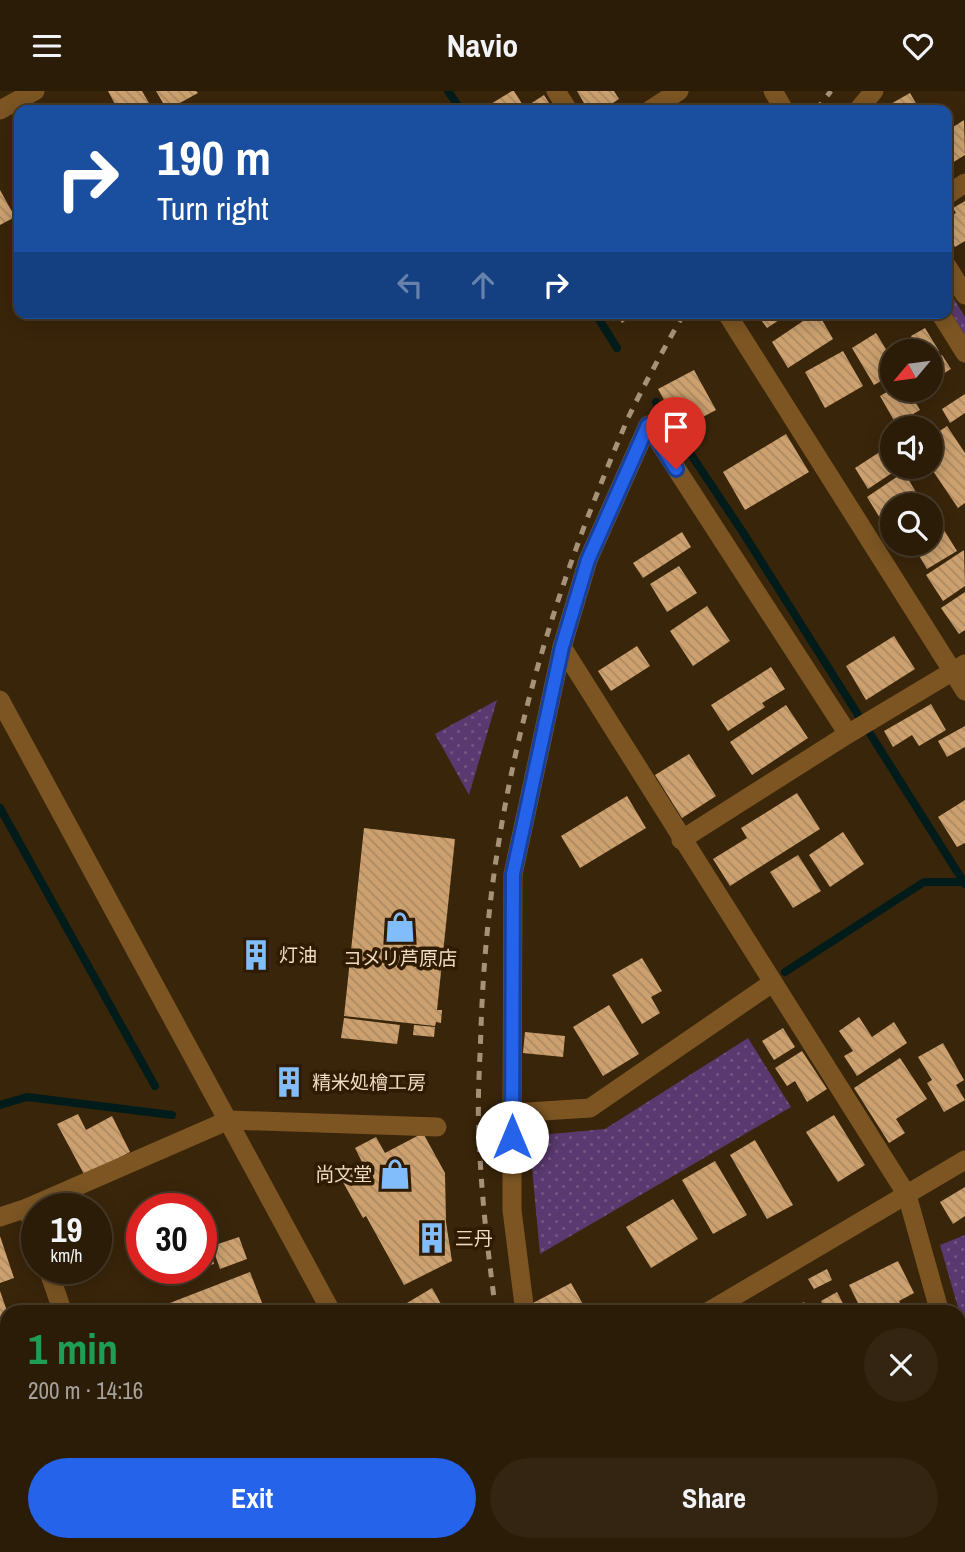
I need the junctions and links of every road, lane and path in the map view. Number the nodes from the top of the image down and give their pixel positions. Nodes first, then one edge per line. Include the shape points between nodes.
1 (35, 91) edge
2 (679, 91) edge
3 (874, 91) edge
4 (658, 105) edge
5 (862, 105) edge
6 (0, 110) edge
7 (952, 274) edge
8 (965, 295) edge
9 (730, 319) edge
10 (944, 319) edge
11 (965, 353) edge
12 (562, 647) junction
13 (959, 668) edge
14 (965, 691) edge
15 (0, 700) edge
16 (852, 732) junction
17 (681, 840) junction
18 (772, 983) junction
19 (512, 1113) junction
20 (229, 1120) junction
21 (437, 1127) dead end
22 (965, 1160) edge
23 (61, 1193) edge
24 (907, 1195) junction
25 (21, 1210) edge
26 (0, 1217) edge
27 (53, 1284) edge
28 (59, 1305) edge
29 (328, 1305) edge
30 (524, 1305) edge
31 (720, 1305) edge
32 (938, 1305) edge

1 - 6 street
2 - 4 street
3 - 5 street
7 - 8 street
9 - 13 street
10 - 11 street
12 - 16 street via 588,560 648,425
12 - 17 street
12 - 19 street via 513,874
13 - 14 street
13 - 16 street
15 - 20 street
16 - 17 street
17 - 18 street
18 - 19 street via 590,1108
18 - 24 street
19 - 30 street via 512,1210
20 - 21 street
20 - 23 street
20 - 29 street
22 - 24 street
24 - 31 street
24 - 32 street
25 - 26 street
27 - 28 street

